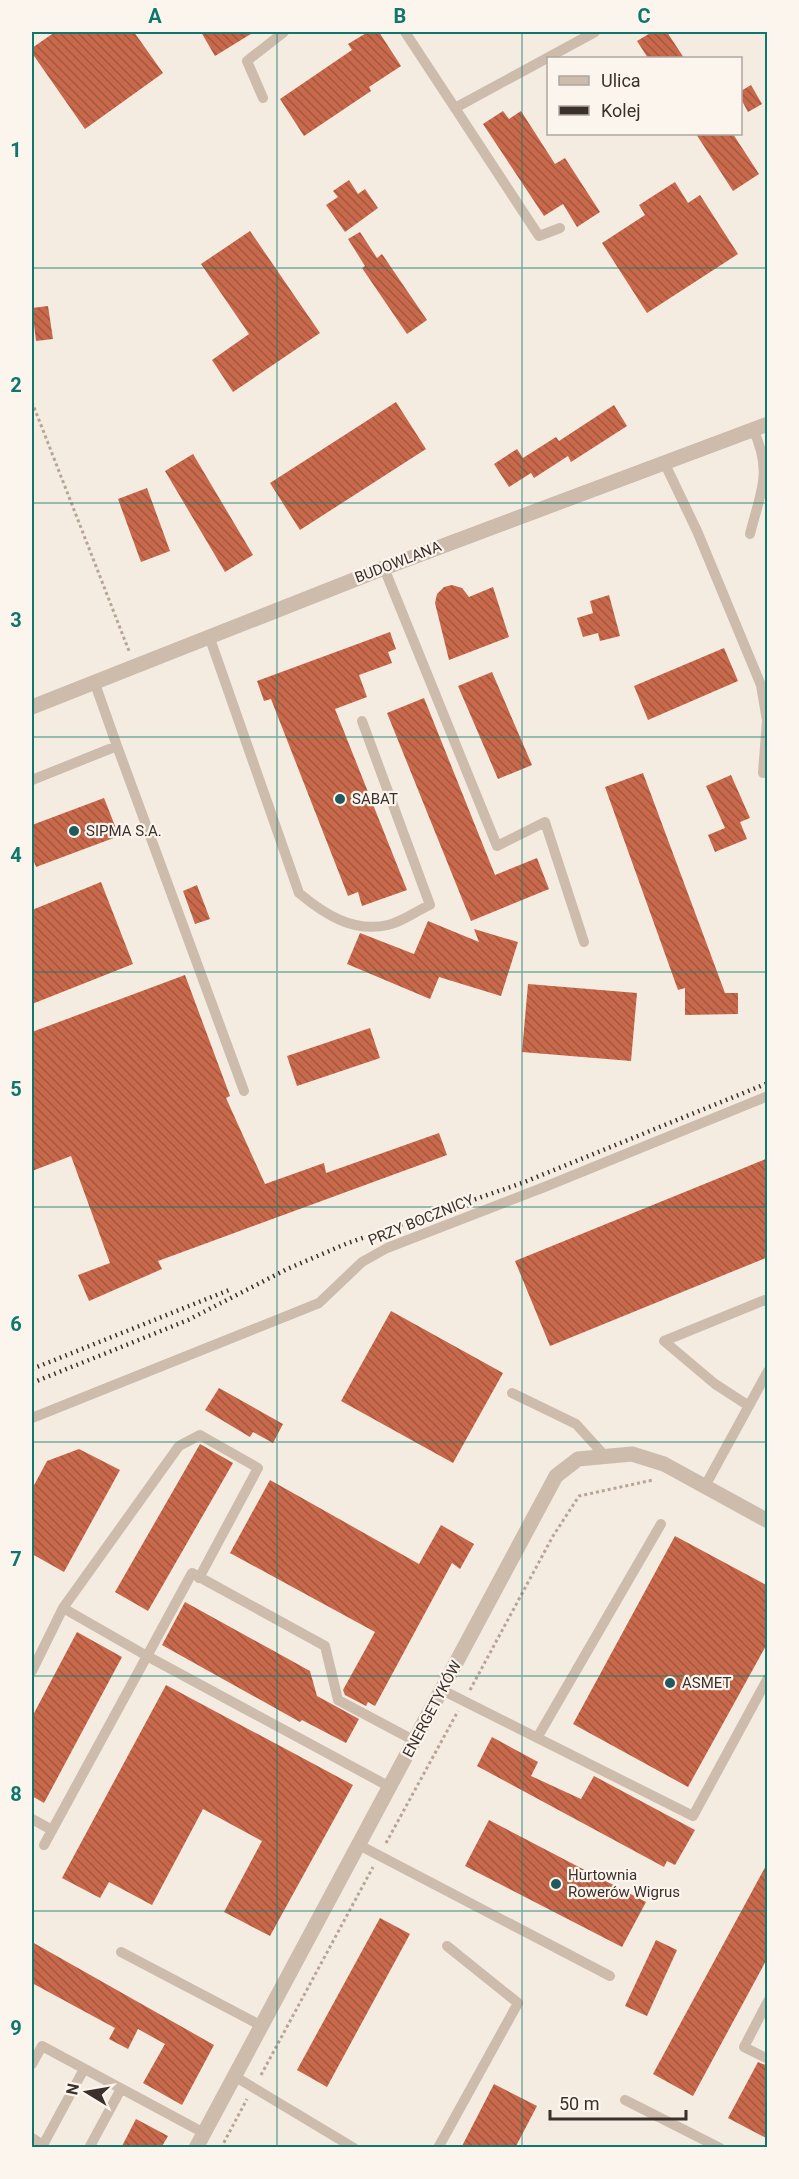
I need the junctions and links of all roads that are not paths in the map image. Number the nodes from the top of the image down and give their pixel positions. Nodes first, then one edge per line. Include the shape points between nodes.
1 (284, 32) edge
2 (405, 32) edge
3 (595, 32) edge
4 (549, 57) edge
5 (547, 58) edge
6 (263, 98) dead end
7 (455, 108) junction
8 (560, 228) dead end
9 (760, 426) edge
10 (664, 462) junction
11 (750, 534) dead end
12 (384, 568) junction
13 (209, 636) junction
14 (94, 681) junction
15 (32, 707) edge
16 (362, 721) dead end
17 (117, 746) junction
18 (764, 773) dead end
19 (32, 780) edge
20 (584, 942) dead end
21 (244, 1090) dead end
22 (768, 1096) edge
23 (768, 1302) edge
24 (768, 1371) edge
25 (512, 1393) dead end
26 (749, 1406) junction
27 (32, 1418) edge
28 (605, 1456) junction
29 (705, 1486) junction
30 (768, 1521) edge
31 (661, 1524) dead end
32 (199, 1578) junction
33 (63, 1608) junction
34 (147, 1656) junction
35 (32, 1671) edge
36 (768, 1678) edge
37 (442, 1690) junction
38 (537, 1738) junction
39 (414, 1741) junction
40 (390, 1787) junction
41 (32, 1819) edge
42 (52, 1830) junction
43 (44, 1845) dead end
44 (359, 1845) junction
45 (447, 1946) dead end
46 (121, 1952) dead end
47 (610, 1976) dead end
48 (768, 2001) edge
49 (262, 2026) junction
50 (768, 2059) edge
51 (32, 2064) edge
52 (84, 2069) junction
53 (234, 2076) junction
54 (121, 2089) junction
55 (625, 2100) dead end
56 (204, 2133) junction
57 (32, 2139) edge
58 (89, 2148) edge
59 (196, 2148) edge
60 (354, 2148) edge
61 (438, 2148) edge
62 (720, 2148) edge

1 - 6 lane via 247,62
2 - 7 lane
3 - 4 lane
5 - 7 lane
7 - 8 lane via 539,236
9 - 10 street, BUDOWLANA
9 - 11 lane via 765,476
10 - 12 street, BUDOWLANA
10 - 18 lane via 761,685 767,721
12 - 13 street, BUDOWLANA
12 - 20 lane via 497,846 545,822
13 - 14 street, BUDOWLANA
13 - 16 lane via 299,893 326,915 355,925 388,925 430,905
14 - 15 street, BUDOWLANA
14 - 17 lane
17 - 19 lane
17 - 21 lane
22 - 27 lane, PRZY BOCZNICY via 387,1248 362,1262 319,1303
23 - 26 lane via 664,1341 715,1384
24 - 26 lane
25 - 28 lane via 576,1424
26 - 29 lane
28 - 29 street, ENERGETYKÓW via 632,1454 664,1464
28 - 37 street, ENERGETYKÓW via 578,1459 556,1476
29 - 30 street, ENERGETYKÓW
31 - 38 lane
32 - 33 lane via 258,1468 200,1435 179,1446
32 - 34 lane via 192,1574
32 - 39 lane via 325,1646 338,1700
33 - 34 lane
33 - 35 lane
34 - 40 lane
34 - 42 lane
36 - 38 lane via 693,1816
37 - 38 lane
37 - 39 street, ENERGETYKÓW
39 - 40 street, ENERGETYKÓW
40 - 44 street, ENERGETYKÓW
41 - 42 lane
42 - 43 lane
44 - 47 lane
44 - 49 street, ENERGETYKÓW
45 - 61 lane via 518,2003
46 - 49 lane
48 - 50 lane via 744,2047
49 - 53 street, ENERGETYKÓW
51 - 52 lane via 42,2046
52 - 54 lane
52 - 57 lane via 43,2145
53 - 56 street, ENERGETYKÓW
53 - 60 lane
54 - 56 lane
54 - 58 lane
55 - 62 lane
56 - 59 street, ENERGETYKÓW

